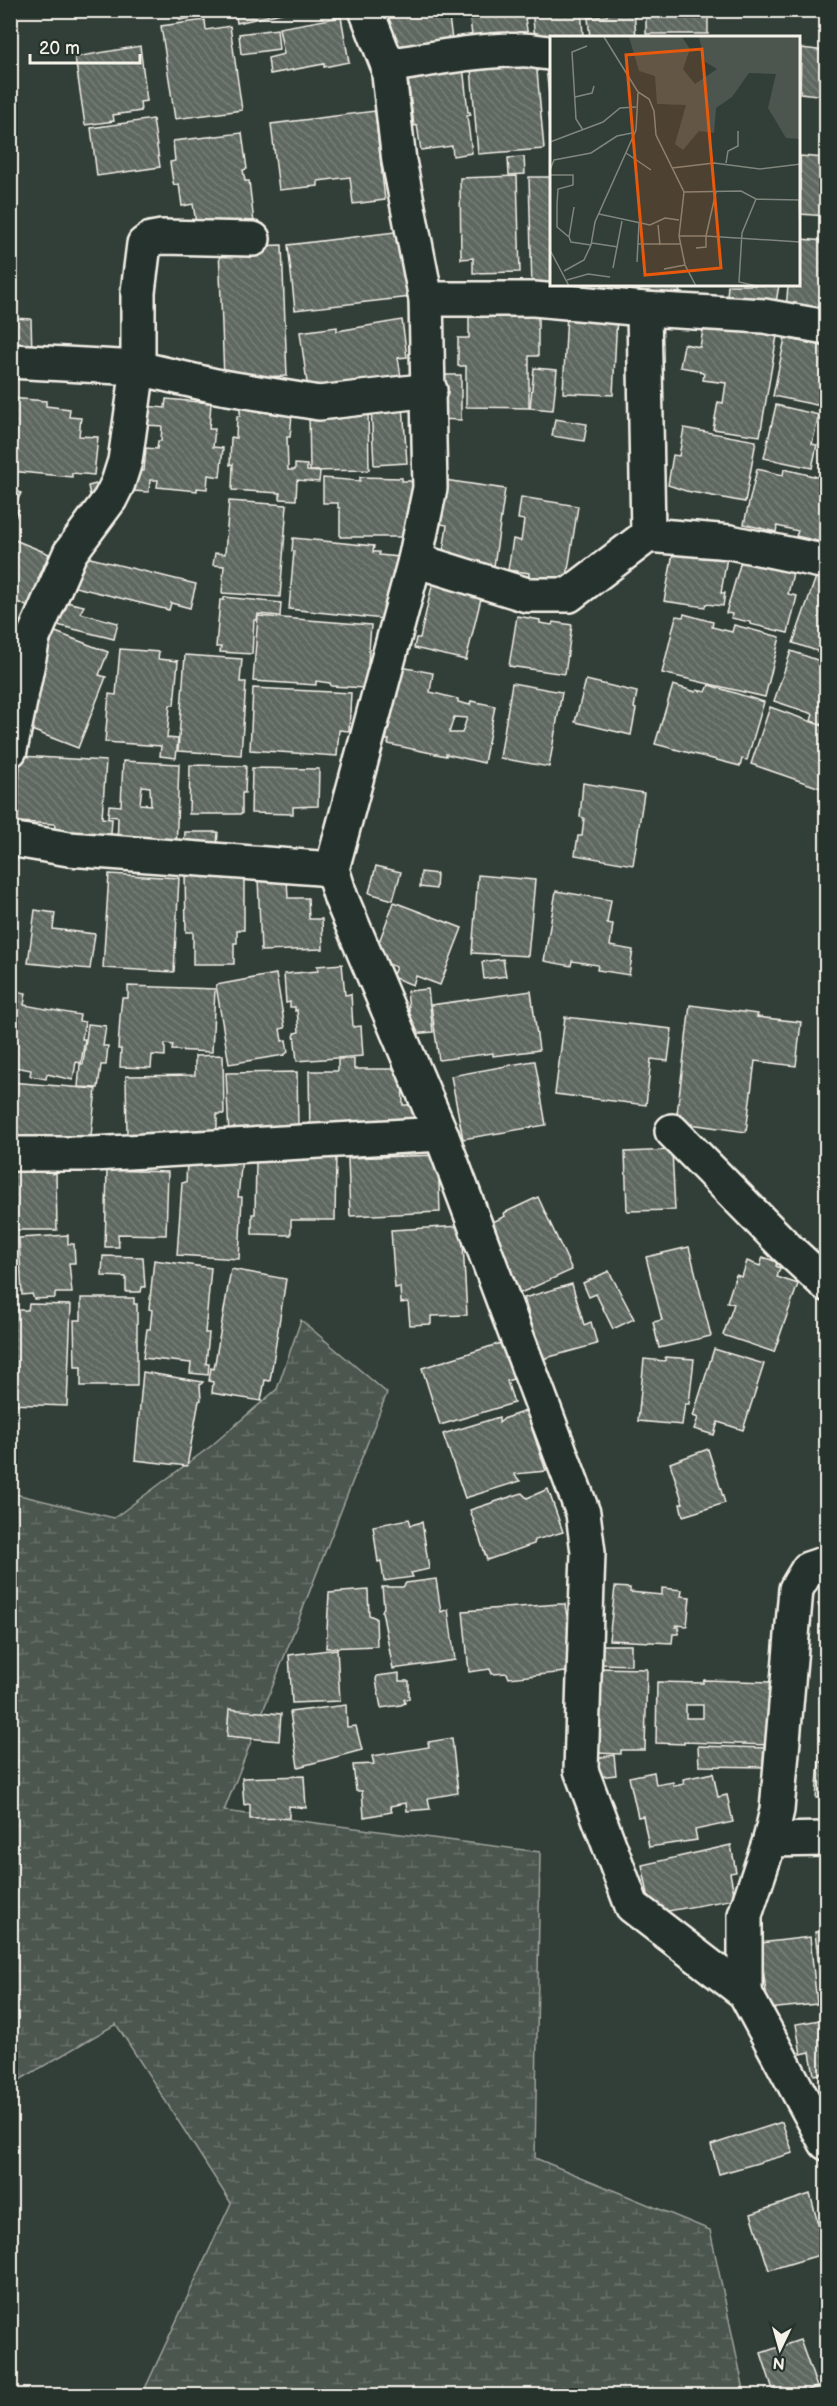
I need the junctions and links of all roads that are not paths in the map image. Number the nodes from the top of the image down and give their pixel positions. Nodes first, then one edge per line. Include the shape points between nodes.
1 (366, 10) edge
2 (550, 53) edge
3 (388, 66) junction
4 (253, 239) dead end
5 (426, 299) junction
6 (644, 309) junction
7 (826, 327) edge
8 (10, 361) edge
9 (138, 368) junction
10 (430, 390) junction
11 (648, 535) junction
12 (415, 560) junction
13 (826, 562) edge
14 (10, 750) edge
15 (10, 839) edge
16 (332, 869) junction
17 (672, 1131) dead end
18 (441, 1134) junction
19 (10, 1154) edge
20 (826, 1284) edge
21 (826, 1563) edge
22 (826, 1839) edge
23 (770, 1840) junction
24 (745, 1993) junction
25 (826, 2143) edge

1 - 3 street
2 - 3 street via 521,49
3 - 5 street via 399,161
4 - 9 street via 162,237 144,244 138,292
5 - 6 street via 534,298
5 - 10 street
6 - 7 street via 764,316
6 - 11 street
8 - 9 street
9 - 10 street via 216,386 319,402
9 - 14 street via 125,461 118,483 70,553 33,638
10 - 12 street via 430,488
11 - 12 street via 569,595 527,595
11 - 13 street via 730,542
12 - 16 street
15 - 16 street via 69,849
16 - 18 street
17 - 20 street
18 - 19 street via 93,1154
18 - 24 street via 583,1513 588,1552 581,1770 632,1906
21 - 23 street via 808,1569 796,1589 777,1810
22 - 23 street
23 - 24 street via 745,1915
24 - 25 street

